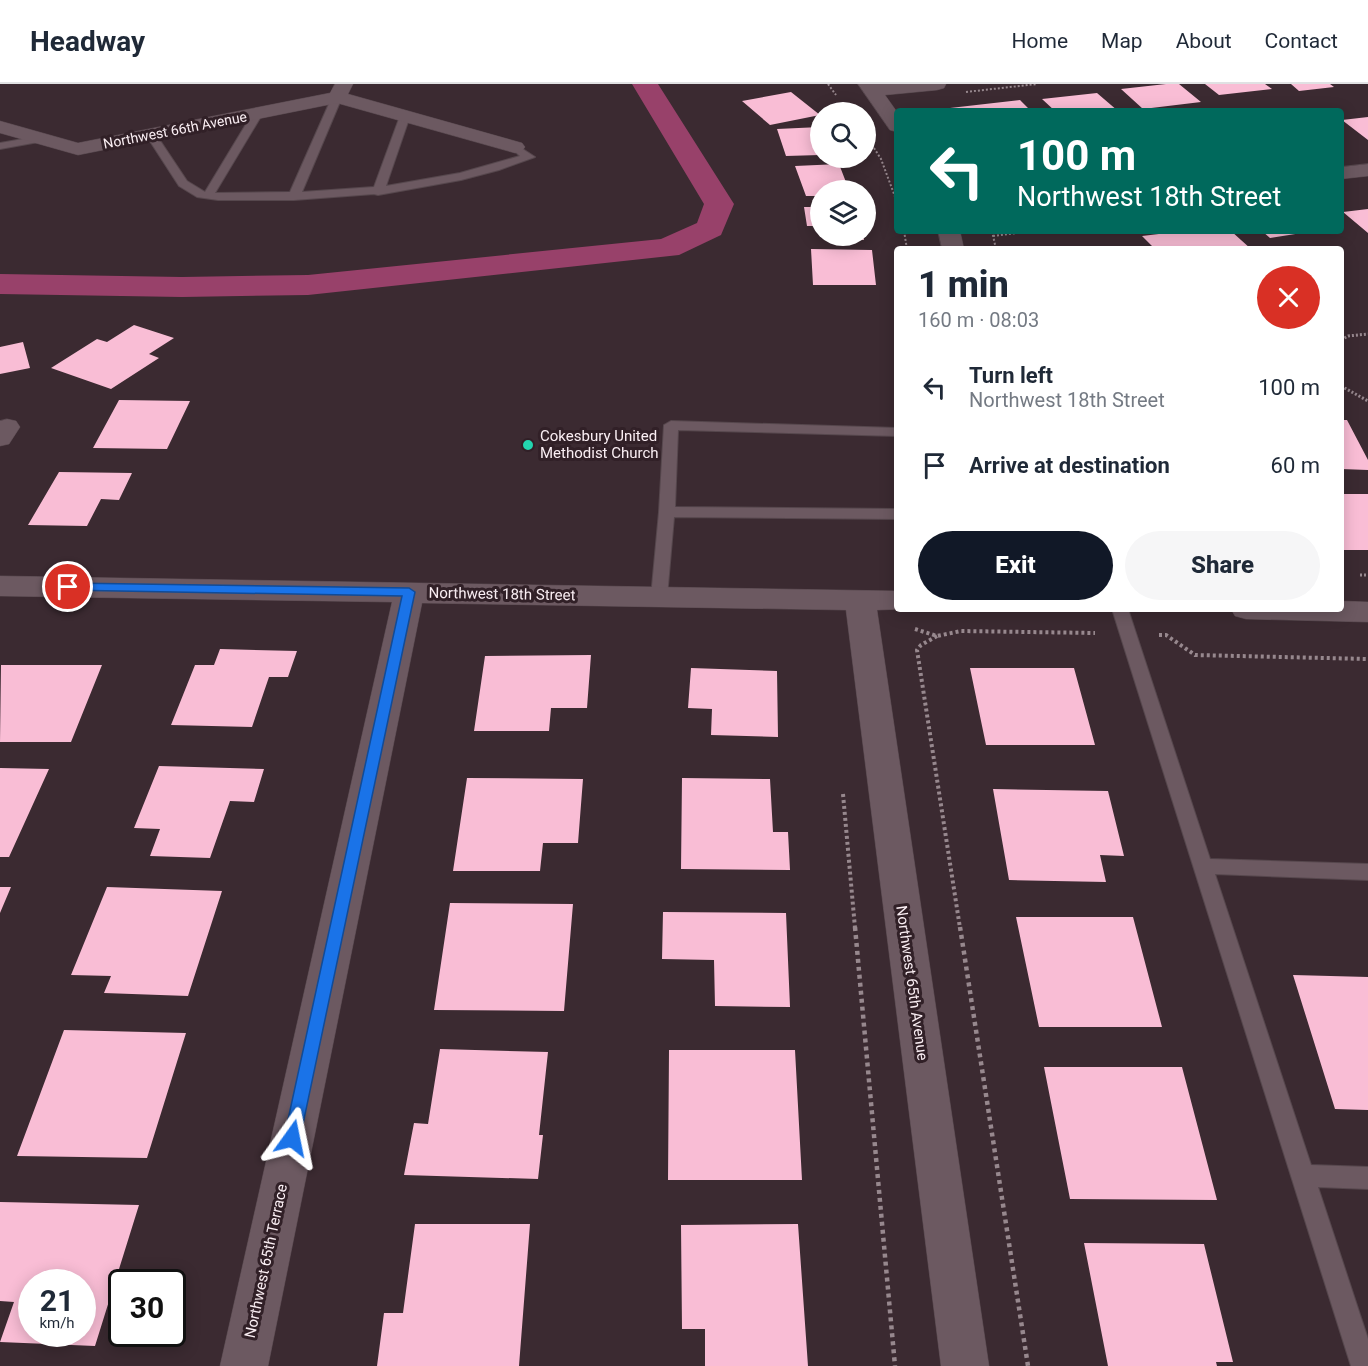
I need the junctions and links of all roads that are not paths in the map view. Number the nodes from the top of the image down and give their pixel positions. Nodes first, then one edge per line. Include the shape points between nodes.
1 (938, 84) edge
2 (870, 87) edge
3 (341, 91) edge
4 (258, 113) junction
5 (405, 116) junction
6 (894, 122) edge
7 (0, 127) edge
8 (152, 135) junction
9 (40, 139) junction
10 (0, 146) edge
11 (515, 147) joint
12 (1368, 170) edge
13 (1344, 173) edge
14 (378, 192) junction
15 (208, 196) junction
16 (294, 197) junction
17 (894, 432) edge
18 (667, 512) junction
19 (894, 514) edge
20 (0, 586) edge
21 (409, 592) junction
22 (659, 597) junction
23 (874, 610) edge
24 (1344, 611) edge
25 (1121, 612) edge
26 (1368, 612) edge
27 (1202, 866) junction
28 (1368, 872) edge
29 (1303, 1176) junction
30 (1368, 1178) edge
31 (1359, 1329) edge
32 (244, 1366) edge
33 (964, 1366) edge
34 (1364, 1366) edge

1 - 2 street
2 - 6 street
3 - 4 street, Northwest 66th Avenue
3 - 5 street
3 - 16 lane
4 - 8 street, Northwest 66th Avenue
4 - 15 lane
5 - 11 street
5 - 14 lane
7 - 9 street, Northwest 66th Avenue
8 - 9 street, Northwest 66th Avenue via 78,149
8 - 15 lane via 188,188
9 - 10 lane
11 - 14 lane via 529,157 487,171
12 - 13 street
14 - 16 lane
15 - 16 lane
17 - 18 lane via 671,425
18 - 19 lane
18 - 22 lane
20 - 21 street, Northwest 18th Street
21 - 22 street, Northwest 18th Street
21 - 32 street, Northwest 65th Terrace
22 - 23 street, Northwest 18th Street
23 - 33 street, Northwest 65th Avenue
24 - 26 street
25 - 27 lane
27 - 28 lane
27 - 29 lane
29 - 30 lane
29 - 31 lane
31 - 34 lane

